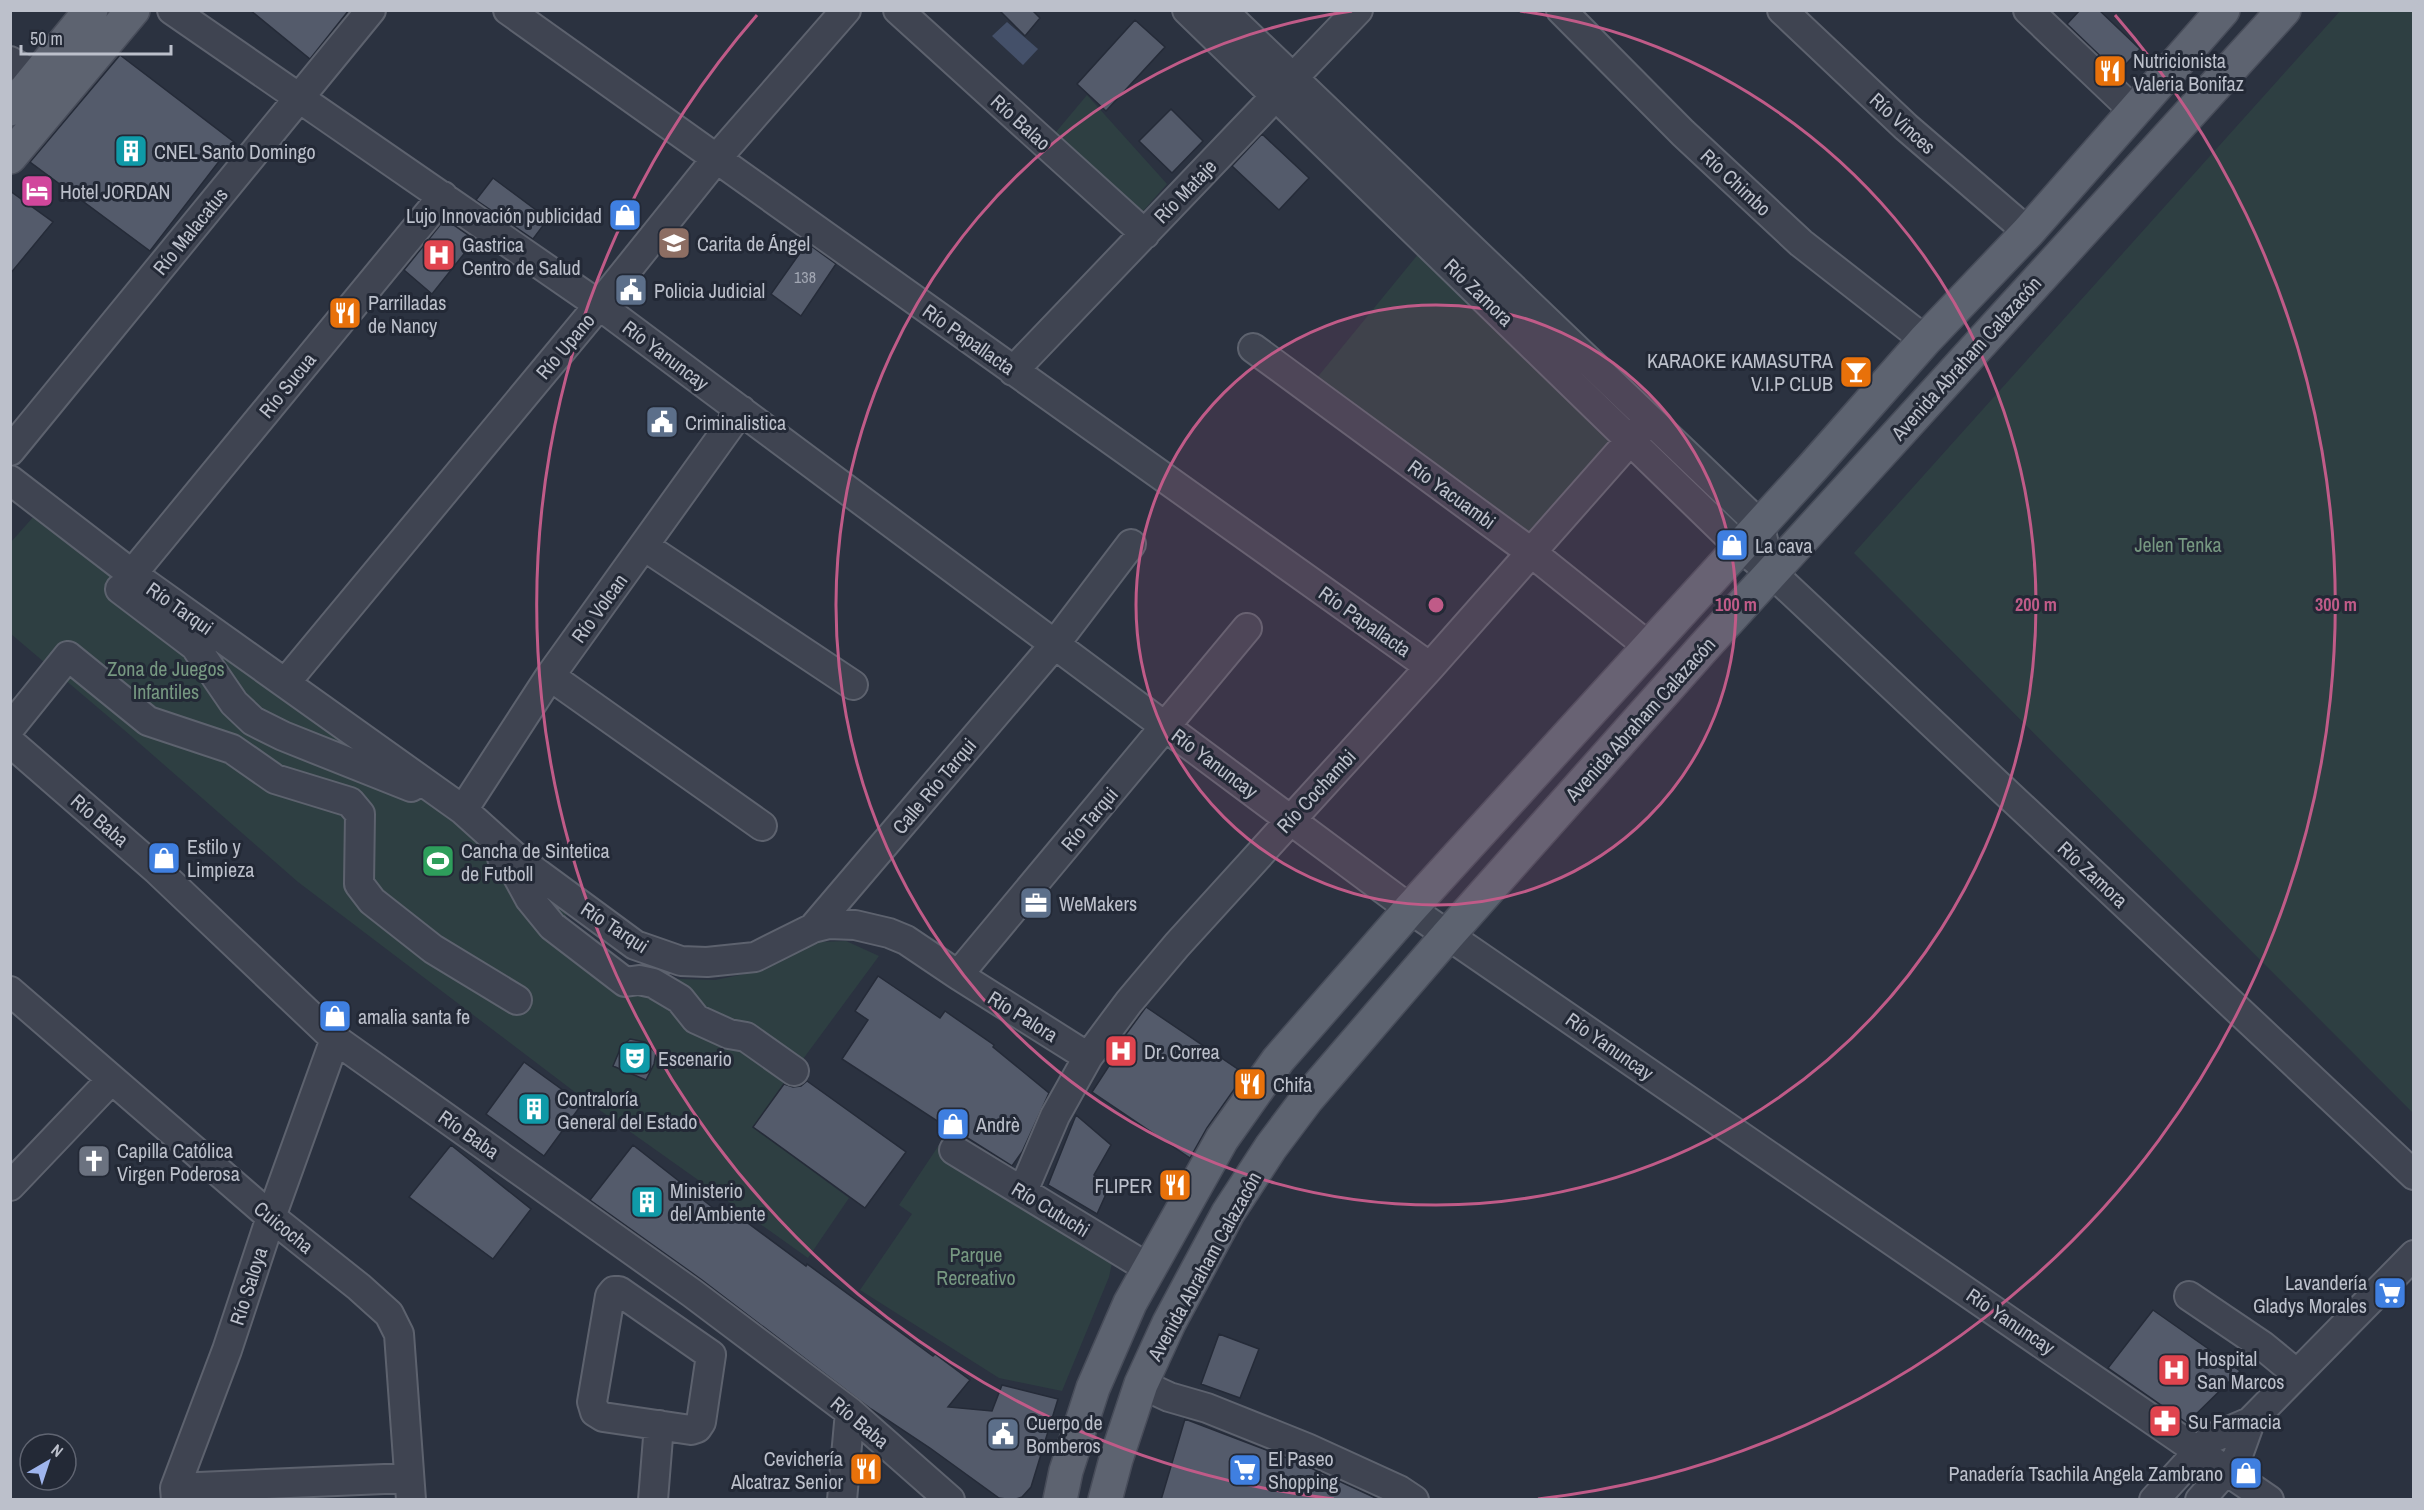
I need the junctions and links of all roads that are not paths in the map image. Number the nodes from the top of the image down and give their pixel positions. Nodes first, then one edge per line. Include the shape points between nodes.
1 (92, 10) edge
2 (133, 10) edge
3 (172, 10) edge
4 (370, 10) edge
5 (508, 10) edge
6 (846, 10) edge
7 (898, 10) edge
8 (1187, 10) edge
9 (1222, 10) edge
10 (1358, 10) edge
11 (1561, 10) edge
12 (1782, 10) edge
13 (2028, 10) edge
14 (2223, 10) edge
15 (2284, 10) edge
16 (24, 69) edge
17 (1284, 87) junction
18 (298, 98) junction
19 (10, 109) edge
20 (2133, 110) junction
21 (10, 157) edge
22 (717, 159) junction
23 (443, 196) junction
24 (2028, 232) junction
25 (1144, 234) junction
26 (599, 305) junction
27 (1925, 340) junction
28 (1253, 348) dead end
29 (1013, 371) junction
30 (741, 411) junction
31 (1641, 430) junction
32 (10, 451) edge
33 (10, 480) edge
34 (1749, 535) junction
35 (1131, 544) dead end
36 (644, 546) junction
37 (1532, 553) junction
38 (1772, 573) junction
39 (126, 582) junction
40 (1247, 628) dead end
41 (1055, 644) junction
42 (1648, 646) junction
43 (1430, 667) junction
44 (550, 676) junction
45 (286, 682) junction
46 (853, 685) dead end
47 (1167, 727) junction
48 (10, 728) edge
49 (10, 742) edge
50 (463, 810) junction
51 (1290, 819) junction
52 (762, 826) dead end
53 (1410, 909) junction
54 (813, 928) junction
55 (1448, 934) junction
56 (958, 975) junction
57 (10, 991) edge
58 (517, 1000) dead end
59 (335, 1039) junction
60 (1088, 1057) junction
61 (794, 1071) dead end
62 (111, 1080) junction
63 (954, 1150) dead end
64 (2414, 1175) edge
65 (10, 1186) edge
66 (1023, 1191) junction
67 (271, 1217) junction
68 (2414, 1255) edge
69 (1148, 1268) junction
70 (2189, 1296) dead end
71 (2297, 1374) junction
72 (1141, 1384) junction
73 (850, 1412) junction
74 (2250, 1422) junction
75 (659, 1425) junction
76 (2199, 1450) junction
77 (2226, 1470) junction
78 (410, 1489) edge
79 (176, 1494) edge
80 (653, 1500) edge
81 (842, 1500) edge
82 (950, 1500) edge
83 (1060, 1500) edge
84 (1105, 1500) edge
85 (1414, 1500) edge
86 (2154, 1500) edge
87 (2200, 1500) edge
88 (2270, 1500) edge

1 - 16 main road
2 - 21 main road
3 - 18 street, Río Yanuncay
4 - 18 street, Río Malacatus
5 - 22 street, Río Papallacta
6 - 22 street, Río Upano
7 - 25 street, Río Balao
8 - 17 street, Río Zamora
9 - 17 street, Río Zamora
10 - 17 street, Río Mataje
11 - 27 street, Río Chimbo via 1683,133 1801,243
12 - 24 street, Río Vinces via 1906,127
13 - 20 street
14 - 20 main road, Avenida Abraham Calazacón
15 - 38 main road, Avenida Abraham Calazacón
16 - 19 main road
17 - 25 street, Río Mataje
17 - 31 street, Río Zamora
18 - 23 street, Río Yanuncay
18 - 32 street, Río Malacatus
20 - 24 main road, Avenida Abraham Calazacón
22 - 26 street, Río Upano
22 - 29 street, Río Papallacta
23 - 26 street, Río Yanuncay
23 - 39 street, Río Sucua
24 - 27 main road, Avenida Abraham Calazacón
25 - 29 street, Río Mataje
26 - 30 street, Río Yanuncay
26 - 45 street, Río Upano
27 - 34 main road, Avenida Abraham Calazacón
28 - 37 street, Río Yacuambi
29 - 43 street, Río Papallacta
30 - 36 street, Río Volcan
30 - 41 street, Río Yanuncay
31 - 34 street, Río Zamora
31 - 37 street, Río Cochambi
33 - 39 street, Río Tarqui
34 - 38 street, Río Zamora
34 - 42 main road, Avenida Abraham Calazacón
35 - 41 street, Calle Río Tarqui
36 - 44 street, Río Volcan
36 - 46 street
37 - 42 street, Río Yacuambi
37 - 43 street, Río Cochambi
38 - 55 main road, Avenida Abraham Calazacón
38 - 64 street, Río Zamora
39 - 45 street, Río Tarqui
39 - 61 street via 195,646 234,703 254,721 406,784 512,866 530,900 552,926 625,982 653,983 680,999 696,1019 746,1037
40 - 47 street, Río Tarqui
41 - 47 street, Río Yanuncay
41 - 54 street, Calle Río Tarqui
42 - 53 main road, Avenida Abraham Calazacón
43 - 51 street, Río Cochambi
44 - 50 street, Río Volcan
44 - 52 street
45 - 50 street, Río Tarqui
47 - 51 street, Río Yanuncay
47 - 56 street, Río Tarqui
48 - 58 street via 68,656 148,721 232,749 275,779 350,802 360,814 359,884 372,901 433,949
49 - 59 street, Río Baba via 158,870
50 - 54 street, Río Tarqui via 523,863 635,945 658,954 681,961 707,962 755,957
51 - 53 street, Río Yanuncay
51 - 60 street, Río Cochambi via 1177,945
53 - 55 street, Río Yanuncay
53 - 69 main road, Avenida Abraham Calazacón via 1319,1011 1251,1096
54 - 56 street, Río Tarqui via 855,925 889,933
55 - 72 main road, Avenida Abraham Calazacón via 1271,1146 1228,1213
55 - 76 street, Río Yanuncay
56 - 60 street, Río Palora
57 - 62 street, Cuicocha
59 - 67 street, Río Saloya
59 - 73 street, Río Baba via 692,1293
60 - 66 street, Río Cochambi via 1055,1116
62 - 65 street
62 - 67 street, Cuicocha
63 - 66 street, Río Cutuchi
66 - 69 street, Río Cutuchi
67 - 78 street, Cuicocha via 389,1314 399,1334
67 - 79 street, Río Saloya
68 - 71 street
69 - 83 main road, Avenida Abraham Calazacón via 1093,1388
70 - 71 street
71 - 74 street
72 - 84 main road, Avenida Abraham Calazacón
72 - 85 street via 1307,1448
73 - 81 street
73 - 82 street, Río Baba
74 - 76 street via 2210,1438
74 - 77 street via 2237,1458
75 - 75 street via 603,1418 595,1412 592,1402 614,1291 711,1355 697,1428
75 - 80 street
76 - 77 street, Río Yanuncay
76 - 86 street
77 - 87 street
77 - 88 street, Río Yanuncay
78 - 79 street

